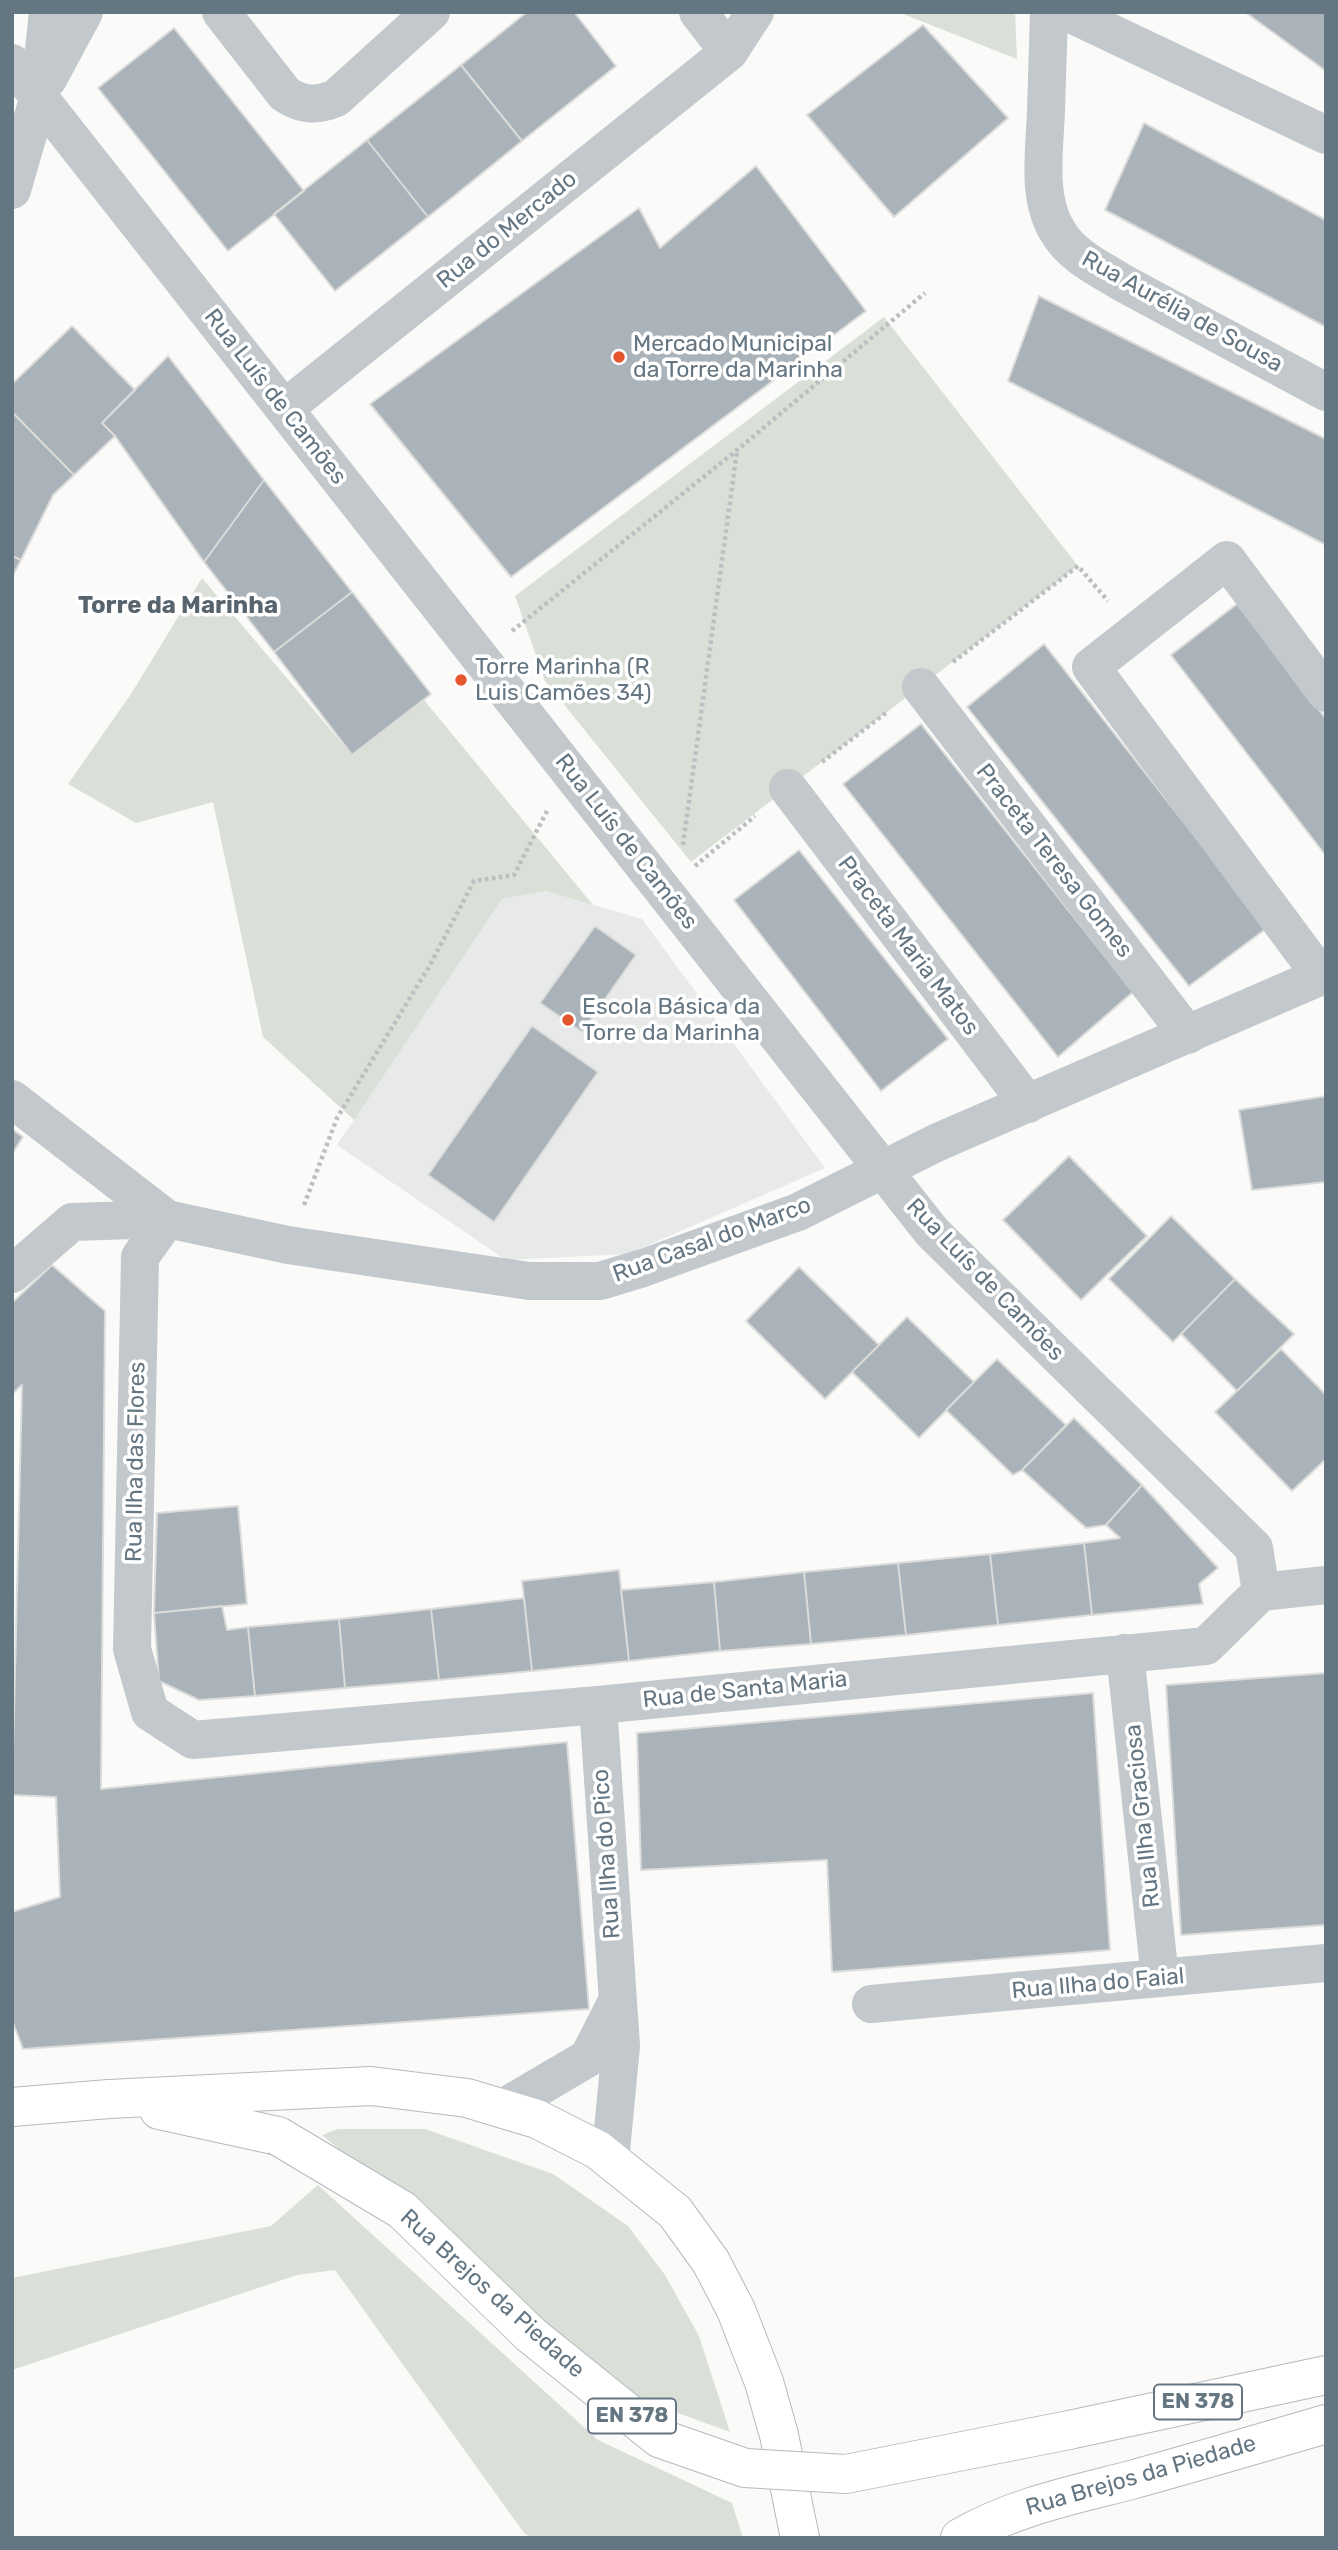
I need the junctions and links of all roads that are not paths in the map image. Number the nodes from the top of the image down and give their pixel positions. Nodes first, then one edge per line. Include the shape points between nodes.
1 (48, 12) edge
2 (85, 12) edge
3 (221, 12) edge
4 (432, 12) edge
5 (698, 12) edge
6 (755, 12) edge
7 (1049, 12) edge
8 (1068, 12) edge
9 (729, 52) junction
10 (12, 63) edge
11 (39, 96) junction
12 (1326, 135) edge
13 (12, 190) edge
14 (1326, 392) edge
15 (285, 408) junction
16 (921, 687) road end
17 (1326, 693) edge
18 (788, 788) road end
19 (1323, 975) edge
20 (1188, 1035) junction
21 (12, 1099) edge
22 (1028, 1104) junction
23 (883, 1170) junction
24 (167, 1219) junction
25 (12, 1274) edge
26 (1326, 1585) edge
27 (1261, 1592) junction
28 (1125, 1653) junction
29 (598, 1705) junction
30 (150, 1712) joint
31 (1326, 1963) edge
32 (1160, 1978) junction
33 (616, 2003) junction
34 (870, 2004) dead end
35 (109, 2099) junction
36 (12, 2107) edge
37 (503, 2108) junction
38 (610, 2161) junction
39 (1326, 2375) edge
40 (1326, 2424) edge
41 (800, 2538) edge
42 (960, 2538) edge

1 - 11 street
2 - 11 street
3 - 4 street via 285,94 312,105 336,98
5 - 9 street
6 - 9 street, Rua do Mercado
7 - 14 street, Rua Aurélia de Sousa via 1045,179 1058,233 1088,262
8 - 12 street
9 - 15 street, Rua do Mercado
10 - 11 street, Rua Luís de Camões
11 - 13 street
11 - 15 street, Rua Luís de Camões
15 - 23 street, Rua Luís de Camões via 568,769 680,898
16 - 20 street, Praceta Teresa Gomes
17 - 19 street via 1227,560 1091,667
18 - 22 street, Praceta Maria Matos
19 - 20 street, Rua Casal do Marco
20 - 22 street, Rua Casal do Marco
21 - 24 street, Rua Casal do Marco
22 - 23 street, Rua Casal do Marco
23 - 24 street, Rua Casal do Marco via 798,1212 600,1281 529,1281 288,1245
23 - 27 street, Rua Luís de Camões via 932,1232 1254,1548
24 - 25 street via 72,1222
24 - 30 street, Rua Ilha das Flores via 140,1257 132,1649
26 - 27 street
27 - 28 street, Rua de Santa Maria via 1206,1646
28 - 29 street, Rua de Santa Maria
28 - 32 street, Rua Ilha Graciosa
29 - 30 street, Rua de Santa Maria via 193,1740
29 - 33 street, Rua Ilha do Pico
31 - 32 street, Rua Ilha do Faial
32 - 34 street, Rua Ilha do Faial
33 - 37 street via 587,2058
33 - 38 street, Rua Ilha do Pico via 621,2046
35 - 36 main road, EN 378
35 - 37 main road, EN 378 via 371,2085 467,2098
35 - 39 main road, Rua Brejos da Piedade / EN 378, bridge via 278,2136 402,2210 531,2335 659,2438 745,2468 846,2474
37 - 38 main road, EN 378 via 537,2119 598,2150
38 - 41 main road, EN 378 via 675,2212 711,2262 736,2310 779,2435
40 - 42 main road, Rua Brejos da Piedade / EN 378 via 1023,2509

